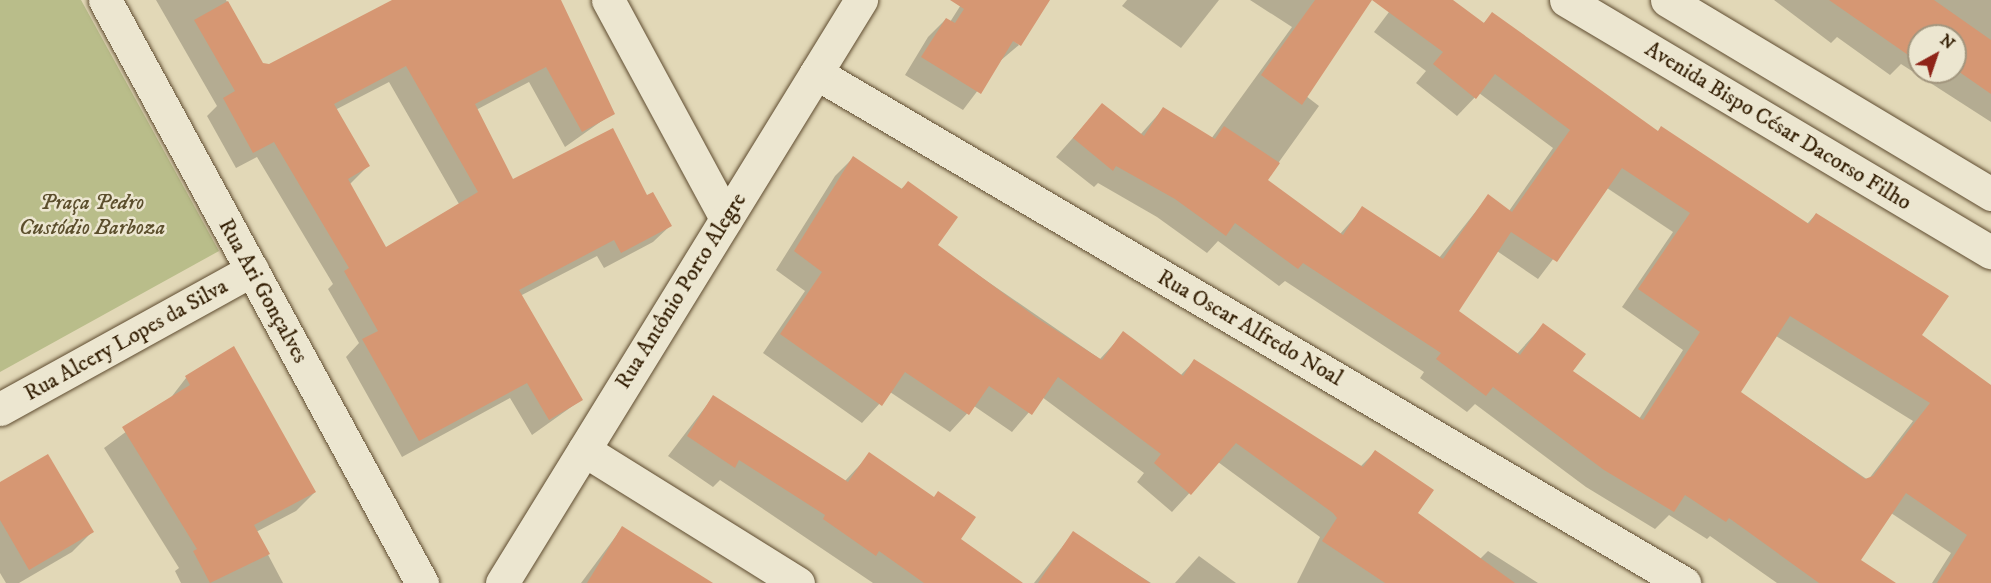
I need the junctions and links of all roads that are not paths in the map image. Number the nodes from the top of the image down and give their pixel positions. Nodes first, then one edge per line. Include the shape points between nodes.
1 (105, 0) edge
2 (608, 0) edge
3 (861, 0) edge
4 (1566, 0) edge
5 (1671, 2) edge
6 (1647, 48) junction
7 (816, 73) junction
8 (1991, 194) edge
9 (726, 218) junction
10 (1991, 252) edge
11 (252, 270) junction
12 (0, 409) edge
13 (584, 450) junction
14 (422, 583) edge
15 (502, 583) edge
16 (798, 583) edge
17 (1684, 583) edge

1 - 11 street, Rua Ari Gonçalves
2 - 9 street
3 - 7 street, Rua Antônio Porto Alegre
4 - 6 street, Avenida Bispo César Dacorso Filho
5 - 6 street
5 - 8 street
6 - 10 street, Avenida Bispo César Dacorso Filho
7 - 9 street, Rua Antônio Porto Alegre
7 - 17 street, Rua Oscar Alfredo Noal
9 - 13 street, Rua Antônio Porto Alegre
11 - 12 street, Rua Alcery Lopes da Silva
11 - 14 street, Rua Ari Gonçalves
13 - 15 street, Rua Antônio Porto Alegre
13 - 16 street

